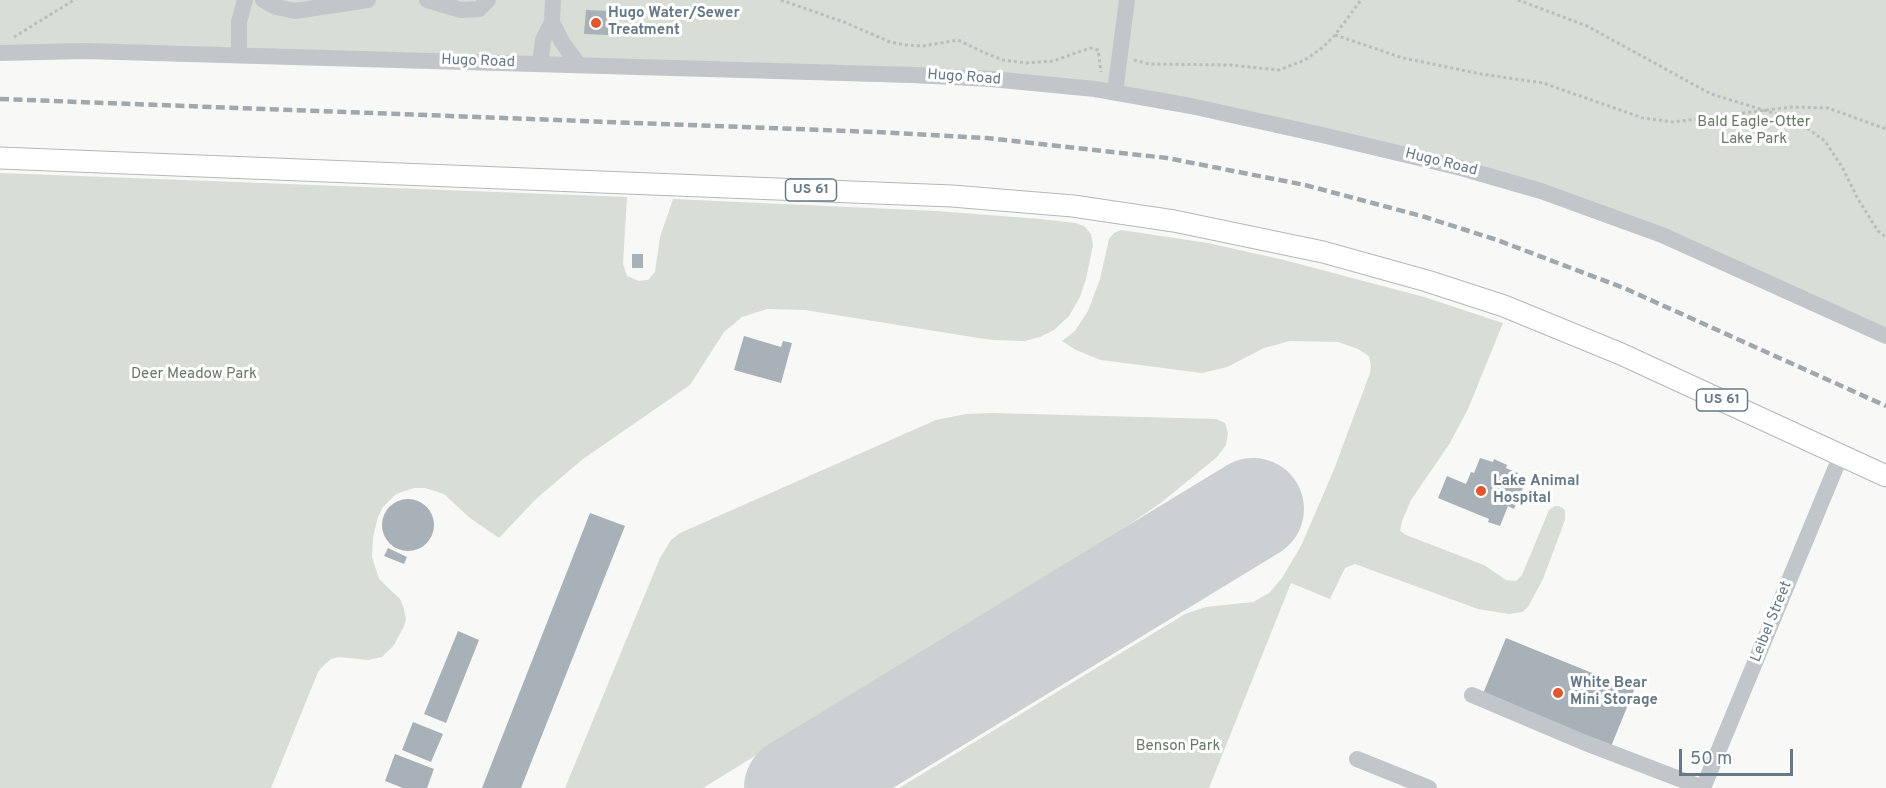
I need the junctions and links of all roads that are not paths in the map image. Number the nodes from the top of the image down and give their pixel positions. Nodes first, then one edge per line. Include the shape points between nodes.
1 (245, 0) edge
2 (263, 0) edge
3 (368, 0) edge
4 (427, 0) edge
5 (488, 0) edge
6 (553, 0) edge
7 (1126, 0) edge
8 (552, 22) junction
9 (4, 47) edge
10 (239, 55) junction
11 (540, 64) junction
12 (579, 65) junction
13 (1115, 92) junction
14 (0, 158) edge
15 (1886, 336) edge
16 (1840, 455) junction
17 (1886, 476) edge
18 (1472, 695) dead end
19 (1357, 759) dead end
20 (1430, 788) edge
21 (1703, 788) edge

1 - 10 street via 239,22
2 - 3 street via 295,11
4 - 5 street via 461,10 479,9
6 - 8 street
7 - 13 street
8 - 11 street via 543,40
8 - 12 street
9 - 10 street, Hugo Road
10 - 11 street, Hugo Road
11 - 12 street, Hugo Road
12 - 13 street, Hugo Road via 914,75
13 - 15 street, Hugo Road via 1322,135 1541,191 1662,235
14 - 16 main road, US 61 via 919,194 1042,203 1149,217 1323,252 1490,302 1587,339
16 - 17 main road, US 61
16 - 21 street, Leibel Street
18 - 21 street
19 - 20 street

